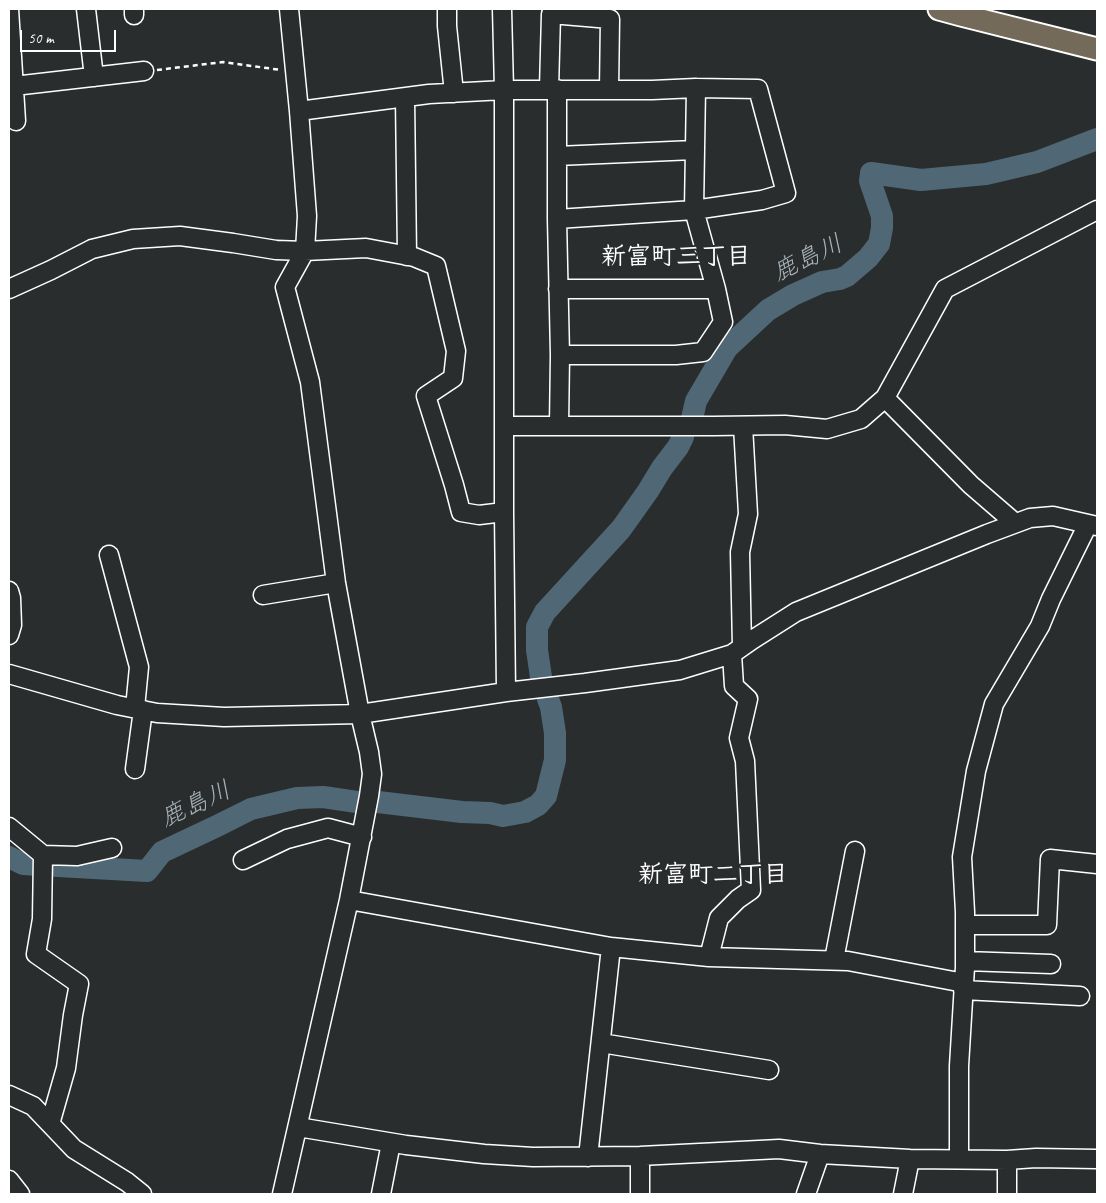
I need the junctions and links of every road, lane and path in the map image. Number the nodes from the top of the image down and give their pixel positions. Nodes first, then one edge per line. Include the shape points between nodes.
1 (9, 9) edge
2 (86, 9) edge
3 (288, 9) edge
4 (447, 9) edge
5 (502, 9) edge
6 (939, 9) edge
7 (1097, 49) edge
8 (144, 71) joint
9 (295, 72) junction
10 (94, 77) junction
11 (14, 86) junction
12 (696, 88) junction
13 (553, 89) junction
14 (504, 90) junction
15 (609, 90) junction
16 (454, 93) junction
17 (406, 97) junction
18 (299, 112) junction
19 (16, 121) dead end
20 (694, 150) junction
21 (557, 156) junction
22 (694, 210) junction
23 (1097, 210) edge
24 (557, 219) junction
25 (305, 251) junction
26 (407, 256) junction
27 (9, 289) edge
28 (558, 289) junction
29 (716, 289) junction
30 (560, 355) junction
31 (885, 398) junction
32 (505, 426) junction
33 (559, 426) junction
34 (743, 426) junction
35 (504, 512) junction
36 (1015, 523) junction
37 (1093, 525) edge
38 (110, 555) dead end
39 (336, 583) junction
40 (9, 591) edge
41 (263, 595) dead end
42 (9, 635) edge
43 (737, 651) junction
44 (9, 674) edge
45 (506, 692) junction
46 (139, 709) junction
47 (360, 714) junction
48 (135, 769) dead end
49 (9, 827) edge
50 (362, 837) junction
51 (112, 848) dead end
52 (38, 850) junction
53 (856, 851) dead end
54 (243, 860) dead end
55 (1097, 864) edge
56 (349, 900) junction
57 (965, 925) junction
58 (611, 947) junction
59 (709, 957) junction
60 (834, 960) junction
61 (965, 961) junction
62 (1051, 964) dead end
63 (964, 986) junction
64 (1080, 996) dead end
65 (601, 1043) junction
66 (769, 1070) dead end
67 (9, 1095) edge
68 (50, 1124) junction
69 (298, 1127) junction
70 (391, 1143) junction
71 (820, 1154) junction
72 (640, 1156) junction
73 (588, 1157) junction
74 (910, 1159) junction
75 (959, 1159) junction
76 (1097, 1159) edge
77 (1007, 1160) junction
78 (9, 1180) edge
79 (20, 1194) edge
80 (142, 1194) edge
81 (282, 1194) edge
82 (381, 1194) edge
83 (640, 1194) edge
84 (806, 1194) edge
85 (903, 1194) edge
86 (1007, 1194) edge

1 - 11 street
2 - 10 street
3 - 9 street
4 - 16 street
5 - 14 street
6 - 7 main road
8 - 9 path via 223,62
8 - 10 street
9 - 18 street
10 - 11 street
11 - 19 street
12 - 15 street
12 - 20 street
12 - 22 street via 758,89 786,193 762,200
13 - 14 street
13 - 15 street
13 - 15 street via 551,14 610,19
13 - 21 street
14 - 16 street
14 - 32 street
16 - 17 street
17 - 18 street
17 - 26 street
18 - 25 street via 307,216
20 - 21 street
20 - 22 street
21 - 24 street
22 - 24 street
22 - 29 street
23 - 31 street via 945,289
24 - 28 street
25 - 26 street via 366,248
25 - 27 street via 180,236 133,239 92,248
25 - 39 street via 285,287 310,382
26 - 35 street via 436,266 456,351 453,378 426,396 461,512 479,515
28 - 29 street
28 - 30 street
29 - 30 street via 723,322 703,352
30 - 33 street
31 - 34 street via 861,419 827,429
31 - 36 street via 970,485
32 - 33 street
32 - 35 street
33 - 34 street
34 - 43 street via 748,514 740,552
35 - 45 street
36 - 37 street via 1053,516
36 - 43 street via 796,612
37 - 57 street via 1051,599 1040,626 994,704 976,771 962,857
38 - 46 street via 140,667
39 - 41 street
39 - 47 street
40 - 42 street via 12,625
43 - 45 street via 680,670
43 - 59 street via 734,686 748,698 739,738 745,761 751,890 719,918
44 - 46 street
45 - 47 street
46 - 47 street via 224,717
46 - 48 street
47 - 50 street via 372,774
49 - 52 street
50 - 54 street via 328,828 287,839
50 - 56 street
51 - 52 street via 77,856
52 - 68 street via 42,919 36,954 79,984 66,1068
53 - 60 street
55 - 57 street via 1050,859 1047,925
56 - 58 street
56 - 69 street
57 - 61 street
58 - 59 street
58 - 65 street
59 - 60 street
60 - 63 street
61 - 62 street
61 - 63 street
63 - 64 street
63 - 75 street via 959,1066
65 - 66 street
65 - 73 street
67 - 68 street via 32,1106
68 - 80 street via 74,1148
69 - 70 street
69 - 81 street
70 - 73 street via 484,1154
70 - 82 street
71 - 72 street via 779,1149
71 - 74 street
71 - 84 street
72 - 73 street
72 - 83 street
74 - 75 street
74 - 85 street
75 - 77 street
76 - 77 street
77 - 86 street
78 - 79 street

